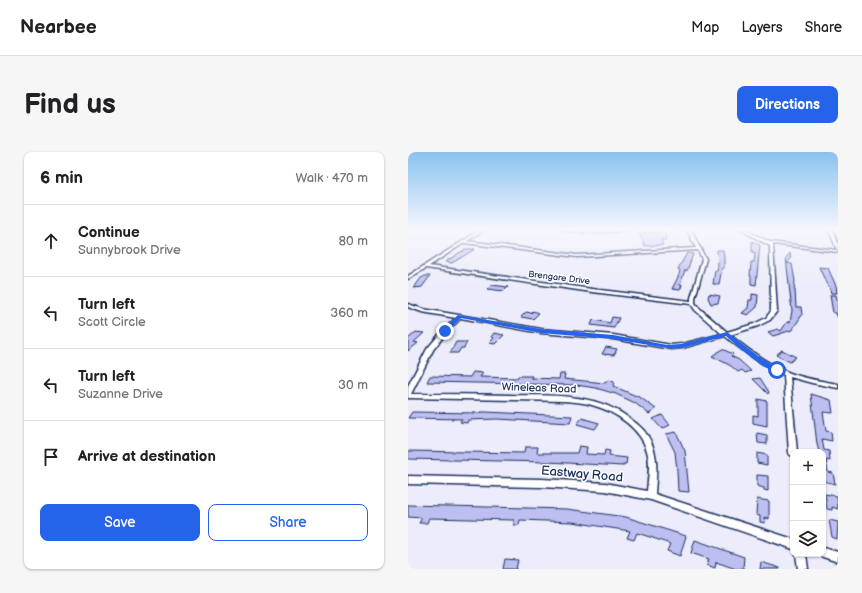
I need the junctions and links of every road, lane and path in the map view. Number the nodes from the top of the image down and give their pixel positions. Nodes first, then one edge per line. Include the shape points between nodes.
1 (453, 249) edge
2 (524, 249) edge
3 (692, 249) edge
4 (700, 249) edge
5 (773, 249) edge
6 (424, 268) junction
7 (408, 278) edge
8 (693, 303) junction
9 (408, 305) edge
10 (460, 316) junction
11 (727, 334) junction
12 (787, 374) junction
13 (838, 386) edge
14 (408, 394) edge
15 (793, 449) edge
16 (408, 480) edge
17 (650, 496) junction
18 (790, 543) edge
19 (826, 554) edge
20 (801, 557) edge
21 (838, 557) edge
22 (803, 569) edge

1 - 6 street
2 - 3 street via 577,256
4 - 8 street via 704,259 692,298
5 - 11 street via 774,311 762,322
6 - 7 street
6 - 8 street, Brengare Drive
8 - 11 street
9 - 10 street
10 - 11 street via 546,332 613,337 667,346 682,346
10 - 14 street via 430,350
11 - 12 street via 756,358
12 - 13 street
12 - 15 street
14 - 17 street, Wineleas Road via 569,399 598,404 633,424 646,439 653,461
16 - 17 street, Eastway Road via 586,485
17 - 18 street, Eastway Road
19 - 21 street
20 - 22 street

